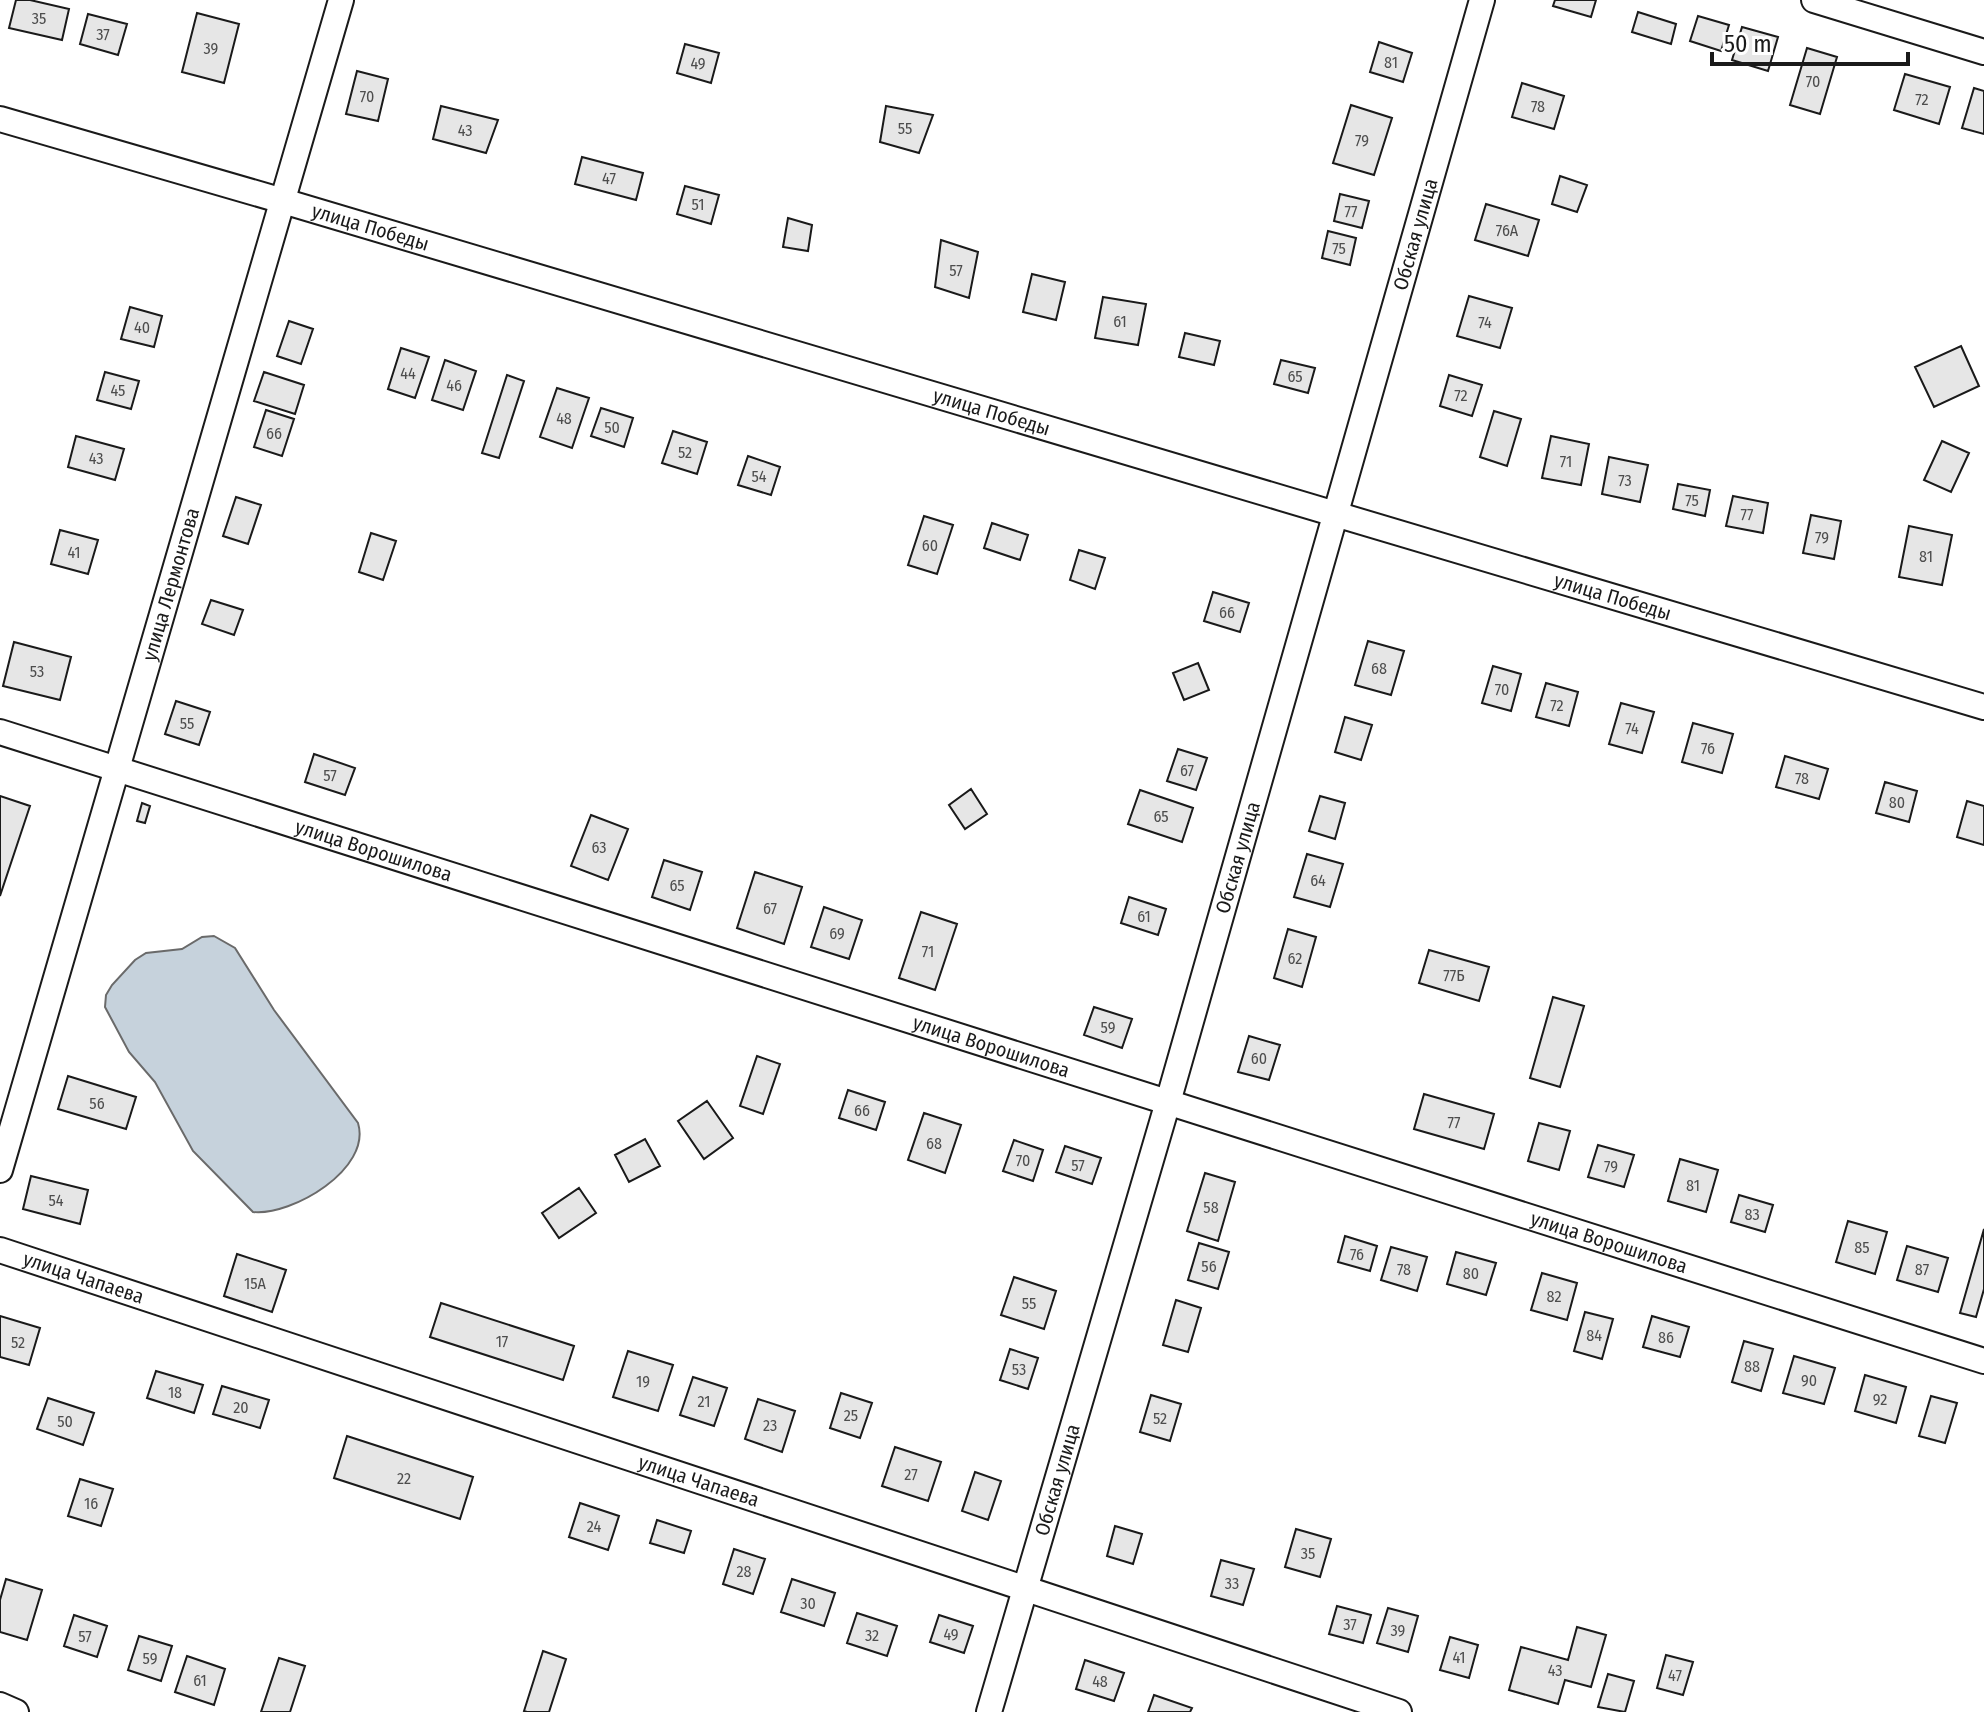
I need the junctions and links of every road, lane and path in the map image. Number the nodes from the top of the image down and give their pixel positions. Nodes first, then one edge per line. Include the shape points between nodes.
1 (341, 0) edge
2 (1482, 0) edge
3 (1814, 0) edge
4 (1984, 52) edge
5 (0, 119) edge
6 (283, 201) junction
7 (1335, 514) junction
8 (1984, 707) edge
9 (0, 732) edge
10 (119, 768) junction
11 (1168, 1102) junction
12 (0, 1170) edge
13 (0, 1250) edge
14 (1984, 1361) edge
15 (1025, 1589) junction
16 (0, 1705) edge
17 (16, 1712) edge
18 (989, 1712) edge
19 (1399, 1712) edge

1 - 6 street, улица Лермонтова
2 - 7 street, Обская улица
3 - 4 street
5 - 6 street, улица Победы
6 - 7 street, улица Победы
6 - 10 street, улица Лермонтова
7 - 8 street, улица Победы
7 - 11 street, Обская улица
9 - 10 street, улица Ворошилова
10 - 11 street, улица Ворошилова
10 - 12 street, улица Лермонтова
11 - 14 street, улица Ворошилова
11 - 15 street, Обская улица
13 - 15 street, улица Чапаева
15 - 18 street, Обская улица
15 - 19 street, улица Чапаева
16 - 17 street

